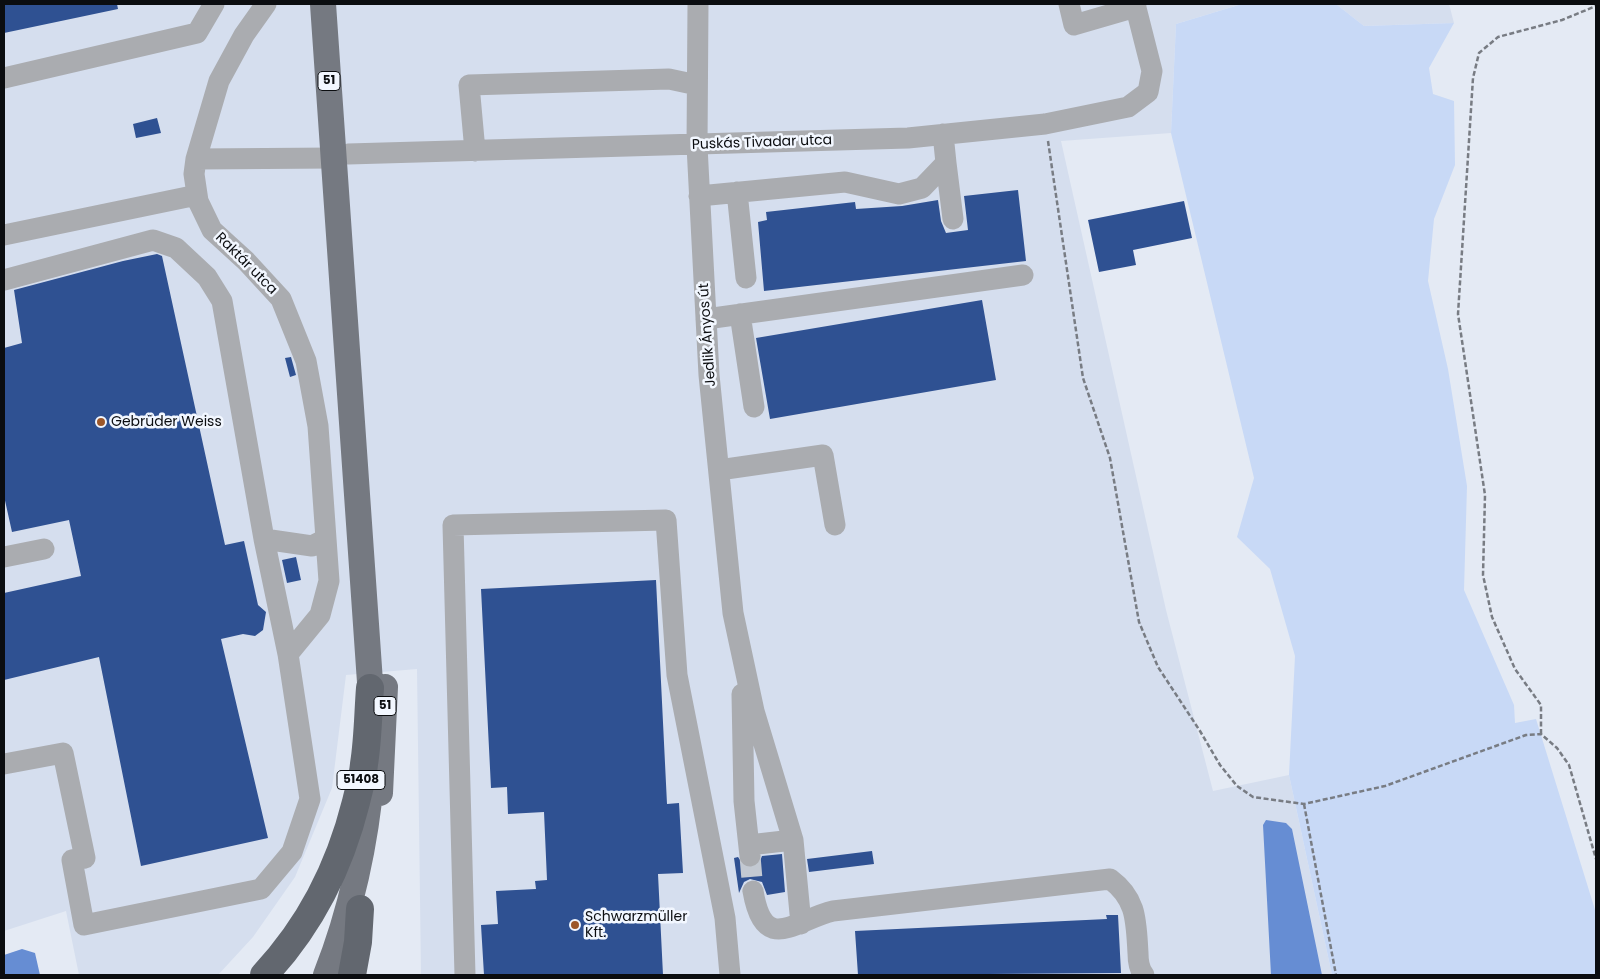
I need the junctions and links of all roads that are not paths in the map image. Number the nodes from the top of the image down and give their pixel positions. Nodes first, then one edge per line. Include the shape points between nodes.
1 (214, 4) edge
2 (266, 4) edge
3 (323, 4) edge
4 (337, 4) edge
5 (698, 4) edge
6 (1069, 4) edge
7 (1141, 9) edge
8 (4, 78) edge
9 (697, 85) junction
10 (943, 134) junction
11 (697, 146) junction
12 (475, 151) junction
13 (341, 156) junction
14 (196, 159) junction
15 (946, 163) junction
16 (737, 192) junction
17 (197, 194) junction
18 (699, 196) junction
19 (953, 218) dead end
20 (4, 235) edge
21 (1023, 275) dead end
22 (746, 278) dead end
23 (4, 280) edge
24 (740, 314) junction
25 (706, 319) junction
26 (754, 407) dead end
27 (719, 470) junction
28 (835, 525) dead end
29 (264, 539) junction
30 (326, 539) junction
31 (44, 550) dead end
32 (4, 557) edge
33 (288, 654) junction
34 (742, 664) junction
35 (370, 688) junction
36 (4, 764) edge
37 (793, 840) junction
38 (753, 891) tunnel mouth
39 (360, 910) junction
40 (801, 924) junction
41 (264, 975) edge
42 (326, 975) edge
43 (337, 975) edge
44 (352, 975) edge
45 (465, 975) edge
46 (730, 975) edge
47 (1144, 975) edge

1 - 8 street via 197,33
2 - 14 street, Raktár utca via 244,35 219,81
3 - 13 main road, 51
4 - 13 main road, 51
5 - 9 street, Jedlik Ányos út
6 - 7 street via 1074,26
7 - 10 street, Puskás Tivadar utca via 1152,71 1148,92 1128,107 1045,124
9 - 11 street, Jedlik Ányos út
9 - 12 street via 669,79 469,85
10 - 11 street, Puskás Tivadar utca
10 - 15 street
11 - 12 street, Puskás Tivadar utca
11 - 18 street, Jedlik Ányos út
12 - 13 street, Puskás Tivadar utca
13 - 14 street, Puskás Tivadar utca
13 - 35 main road, 51
13 - 39 main road, 51 via 370,438 385,686 385,733 378,812
14 - 17 street, Raktár utca
15 - 16 street via 922,188 900,194 845,182
15 - 19 street
16 - 18 street
16 - 22 street
17 - 20 street
17 - 30 street, Raktár utca via 212,230 281,298 306,361 318,426
18 - 25 street, Jedlik Ányos út
21 - 24 street
23 - 29 street via 153,240 176,248 207,277 222,302
24 - 25 street
24 - 26 street
25 - 27 street, Jedlik Ányos út
27 - 28 street via 823,455
27 - 34 street, Jedlik Ányos út via 733,613
29 - 30 street via 312,546
29 - 33 street
30 - 33 street, Raktár utca via 329,581 320,615
31 - 32 street
33 - 36 street via 310,799 292,852 261,889 84,925 72,860 85,858 63,753
34 - 37 street via 759,732
34 - 37 street via 742,756 749,851
35 - 41 highway, 51408 via 364,766 348,834 334,869 301,929
35 - 42 main road, 51 via 374,760 363,852
37 - 40 street
38 - 40 street via 757,912 770,927 781,930
39 - 43 main road, 51
39 - 44 highway
40 - 47 street via 814,915 833,911 1110,879 1132,902 1138,962
45 - 46 street via 453,525 666,520 677,675 725,918

